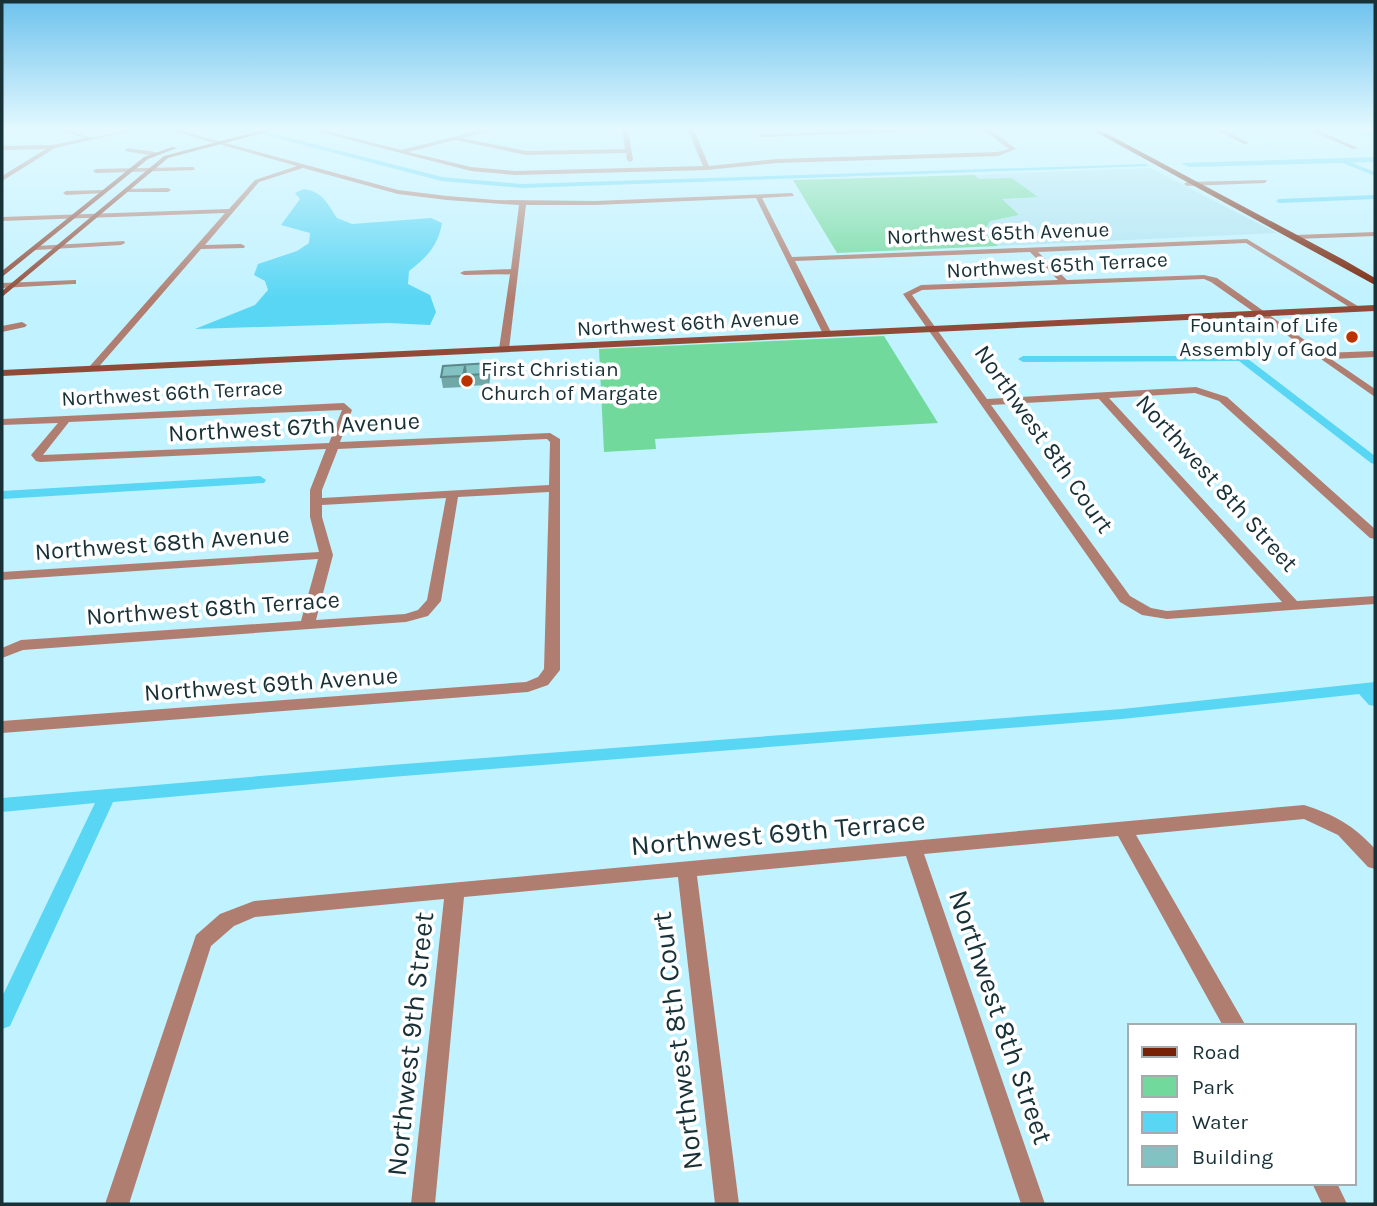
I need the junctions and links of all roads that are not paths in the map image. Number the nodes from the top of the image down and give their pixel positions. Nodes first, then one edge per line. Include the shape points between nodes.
1 (111, 186) edge
2 (131, 186) edge
3 (252, 186) edge
4 (376, 186) edge
5 (1193, 186) edge
6 (1213, 186) edge
7 (169, 190) dead end
8 (125, 191) junction
9 (104, 192) junction
10 (66, 193) dead end
11 (792, 195) dead end
12 (758, 196) junction
13 (642, 200) junction
14 (523, 204) junction
15 (231, 211) junction
16 (647, 212) dead end
17 (73, 216) junction
18 (97, 216) junction
19 (2, 219) edge
20 (1285, 220) dead end
21 (1296, 231) junction
22 (1375, 234) edge
23 (1318, 236) junction
24 (121, 243) dead end
25 (240, 246) dead end
26 (60, 247) junction
27 (199, 247) junction
28 (36, 248) junction
29 (1338, 248) dead end
30 (1031, 249) junction
31 (791, 259) junction
32 (514, 271) junction
33 (464, 273) dead end
34 (2, 275) edge
35 (73, 282) dead end
36 (1065, 282) junction
37 (1375, 282) edge
38 (14, 285) junction
39 (2, 286) edge
40 (911, 290) joint
41 (2, 295) edge
42 (1375, 308) edge
43 (1357, 309) junction
44 (1261, 313) junction
45 (22, 326) dead end
46 (2, 329) edge
47 (933, 329) junction
48 (827, 334) junction
49 (504, 349) junction
50 (1375, 354) edge
51 (1323, 356) junction
52 (93, 368) junction
53 (2, 373) edge
54 (1375, 394) edge
55 (1101, 396) junction
56 (985, 402) junction
57 (67, 418) junction
58 (2, 422) edge
59 (331, 446) junction
60 (555, 488) junction
61 (453, 494) junction
62 (316, 502) junction
63 (1375, 535) edge
64 (326, 555) junction
65 (2, 576) edge
66 (1375, 600) edge
67 (1293, 606) junction
68 (307, 625) junction
69 (4, 651) edge
70 (2, 727) edge
71 (1124, 830) junction
72 (913, 849) junction
73 (1375, 862) edge
74 (687, 870) junction
75 (455, 890) junction
76 (1234, 1024) edge
77 (1325, 1185) edge
78 (117, 1204) edge
79 (423, 1204) edge
80 (727, 1204) edge
81 (1033, 1204) edge
82 (1335, 1204) edge

1 - 9 street
2 - 8 street
3 - 15 street
4 - 14 street via 434,198
5 - 21 main road
6 - 20 main road
7 - 8 street
8 - 18 street
9 - 10 street
9 - 17 street
11 - 12 street
12 - 13 street
12 - 31 street
13 - 14 street
13 - 16 street
14 - 32 street
15 - 18 street
15 - 27 street
17 - 18 street
17 - 19 street
17 - 28 street
18 - 26 street
21 - 23 main road
21 - 37 main road
22 - 23 street
23 - 29 main road
24 - 26 street
25 - 27 street
26 - 28 street
26 - 38 street
27 - 52 street
28 - 34 street
30 - 31 street, Northwest 65th Avenue
30 - 36 street
30 - 43 street, Northwest 65th Avenue via 1247,241
31 - 48 street
32 - 33 street
32 - 49 street
35 - 38 street
36 - 40 street, Northwest 65th Terrace
36 - 44 street, Northwest 65th Terrace via 1204,278 1214,280
38 - 39 street
38 - 41 street
40 - 47 street, Northwest 8th Court via 908,293
42 - 43 street, Northwest 66th Avenue
43 - 44 street, Northwest 66th Avenue
44 - 47 street, Northwest 66th Avenue
44 - 51 street
45 - 46 street
47 - 48 street, Northwest 66th Avenue
47 - 56 street, Northwest 8th Court
48 - 49 street, Northwest 66th Avenue
49 - 52 street, Northwest 66th Avenue
50 - 51 street
51 - 54 street
52 - 53 street, Northwest 66th Avenue
55 - 56 street
55 - 63 street via 1196,390 1223,399
55 - 67 street, Northwest 8th Street
56 - 67 street, Northwest 8th Court via 1125,599 1147,612 1167,615
57 - 58 street, Northwest 66th Terrace
57 - 59 street, Northwest 66th Terrace via 344,406 347,410
57 - 59 street, Northwest 67th Avenue via 37,455 40,459
59 - 60 street, Northwest 67th Avenue via 550,436 556,441
59 - 62 street
60 - 61 street
60 - 70 street, Northwest 69th Avenue via 552,670 543,681 528,687
61 - 62 street
61 - 68 street, Northwest 68th Terrace via 434,601 423,613
62 - 64 street
64 - 65 street, Northwest 68th Avenue
64 - 68 street
66 - 67 street
68 - 69 street, Northwest 68th Terrace via 21,645
71 - 72 street, Northwest 69th Terrace
71 - 73 street, Northwest 69th Terrace via 1304,812 1335,821
71 - 76 street
72 - 74 street, Northwest 69th Terrace
72 - 81 street, Northwest 8th Street
74 - 75 street, Northwest 69th Terrace
74 - 80 street, Northwest 8th Court
75 - 78 street, Northwest 69th Terrace via 254,909 227,920 203,941
75 - 79 street, Northwest 9th Street
77 - 82 street

